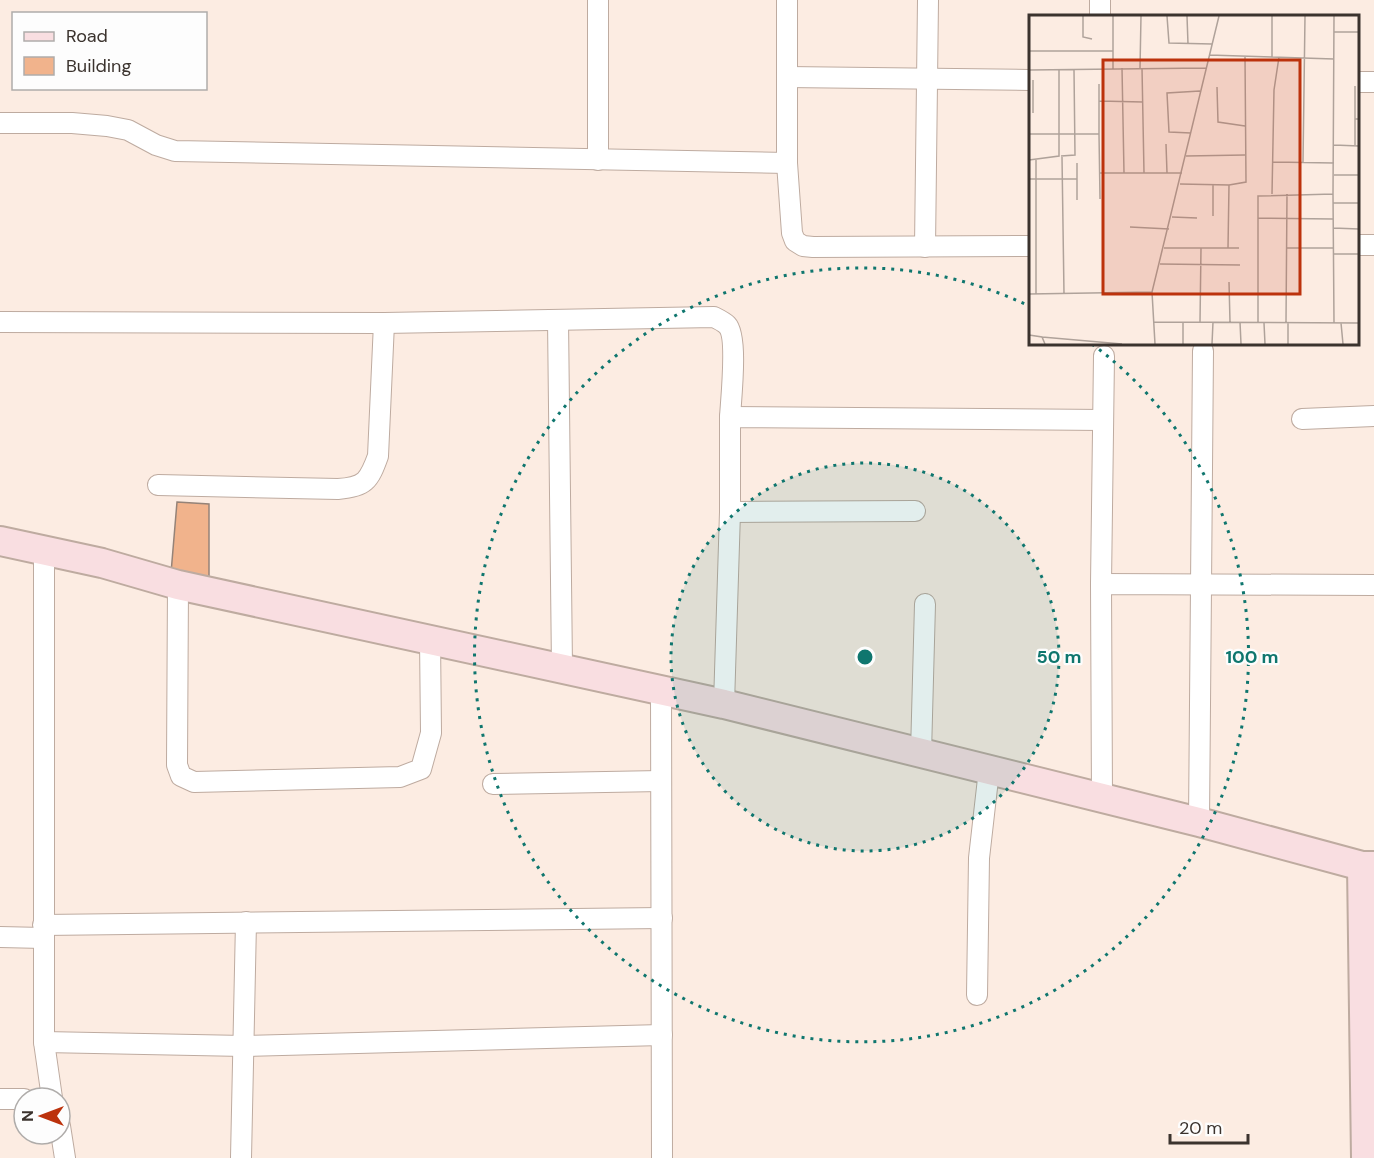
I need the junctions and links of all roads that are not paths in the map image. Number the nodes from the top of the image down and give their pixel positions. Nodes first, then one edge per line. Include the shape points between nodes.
1 (598, 0) edge
2 (787, 0) edge
3 (928, 0) edge
4 (787, 77) junction
5 (926, 79) junction
6 (1029, 80) edge
7 (0, 123) edge
8 (598, 160) junction
9 (787, 163) junction
10 (1029, 246) edge
11 (925, 247) junction
12 (558, 320) junction
13 (0, 322) edge
14 (384, 322) junction
15 (1203, 351) dead end
16 (1104, 356) dead end
17 (1374, 416) edge
18 (730, 417) junction
19 (1302, 419) dead end
20 (1103, 420) junction
21 (158, 485) dead end
22 (915, 511) dead end
23 (730, 512) junction
24 (0, 541) edge
25 (44, 550) junction
26 (1101, 584) junction
27 (178, 585) junction
28 (1374, 585) edge
29 (1202, 586) junction
30 (925, 604) dead end
31 (430, 639) junction
32 (562, 668) junction
33 (661, 690) junction
34 (724, 704) junction
35 (921, 753) junction
36 (989, 770) junction
37 (661, 781) junction
38 (493, 784) dead end
39 (1102, 798) junction
40 (1198, 822) junction
41 (1368, 866) edge
42 (662, 918) junction
43 (246, 922) junction
44 (43, 931) junction
45 (0, 937) edge
46 (977, 995) dead end
47 (662, 1035) junction
48 (44, 1042) junction
49 (244, 1046) junction
50 (50, 1086) edge
51 (241, 1158) edge
52 (662, 1158) edge
53 (1366, 1158) edge

1 - 8 street
2 - 4 street
3 - 5 street
4 - 5 street
4 - 9 street
5 - 6 street
5 - 11 street
7 - 8 street via 107,126 128,130 175,151
8 - 9 street
9 - 11 street via 792,233 798,244
10 - 11 street
12 - 14 street
12 - 18 street via 714,317 727,325 731,334
12 - 32 street
13 - 14 street
14 - 21 street via 378,456 363,484 338,489
15 - 29 street
16 - 20 street
17 - 19 street
18 - 20 street
18 - 23 street
20 - 26 street
22 - 23 street
23 - 34 street
24 - 25 street
25 - 27 street
25 - 44 street
26 - 29 street
26 - 39 street
27 - 31 street
27 - 31 street via 177,765 181,776 194,782 400,777 421,769 431,733
28 - 29 street
29 - 40 street
30 - 35 street
31 - 32 street
32 - 33 street
33 - 34 street
33 - 37 street
34 - 35 street
35 - 36 street
36 - 39 street
36 - 46 street via 979,858
37 - 38 street
37 - 42 street
39 - 40 street
40 - 41 street
41 - 53 street
42 - 43 street
42 - 47 street
43 - 44 street
43 - 49 street
44 - 45 street
44 - 48 street
47 - 49 street
47 - 52 street
48 - 49 street
48 - 50 street
49 - 51 street

